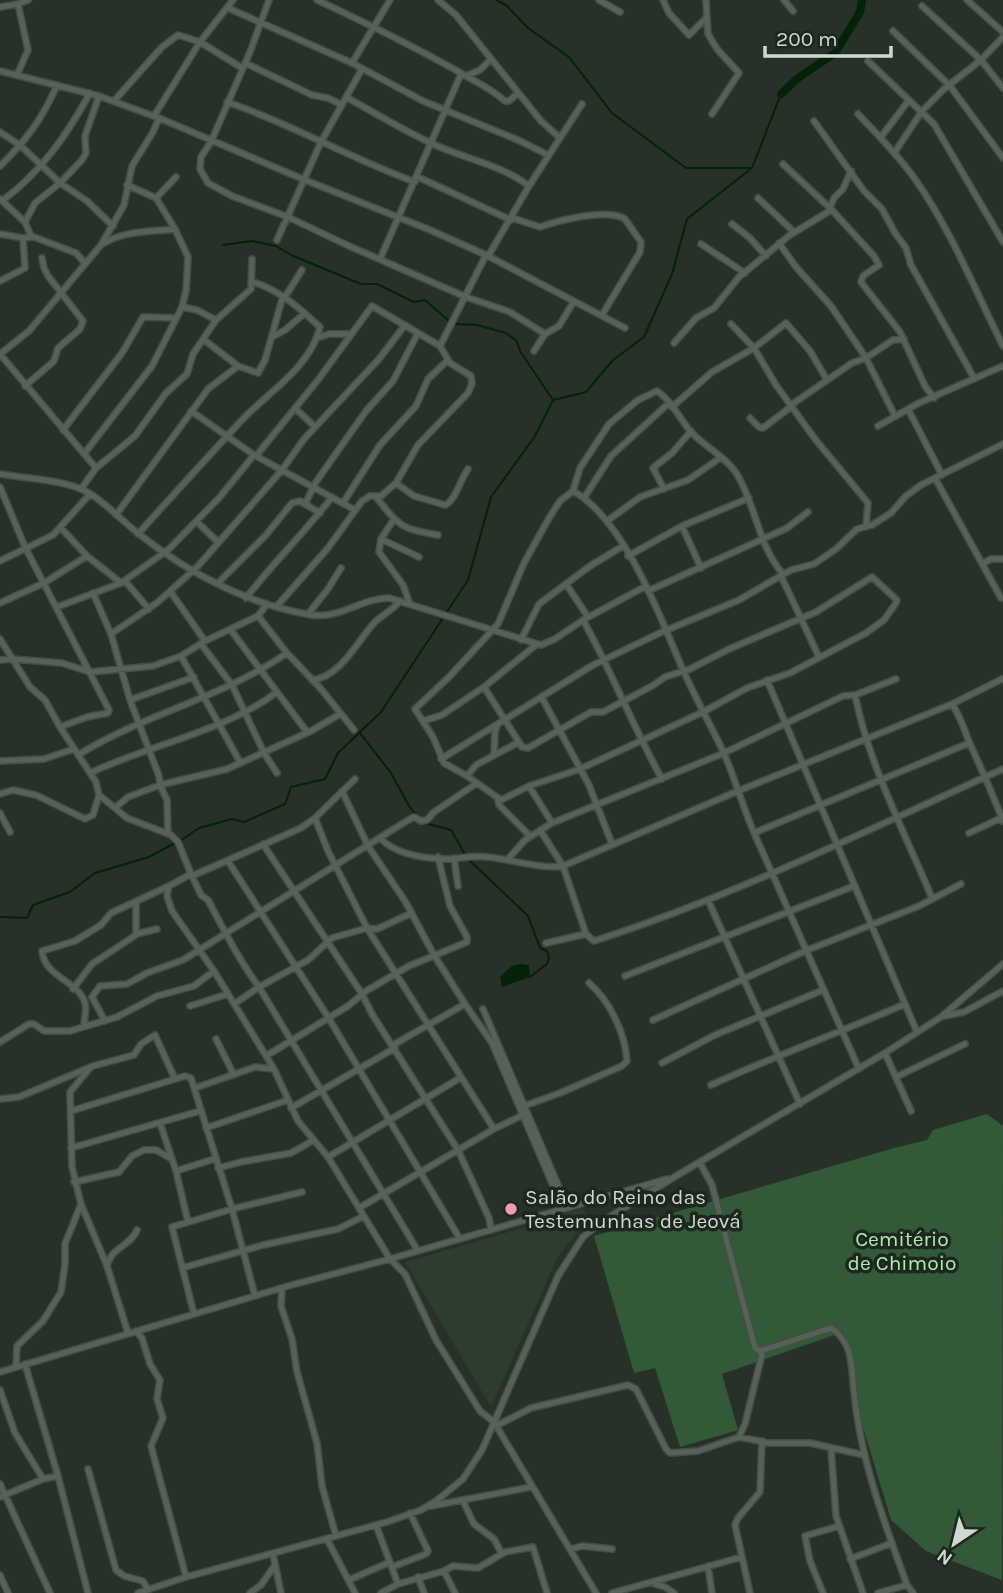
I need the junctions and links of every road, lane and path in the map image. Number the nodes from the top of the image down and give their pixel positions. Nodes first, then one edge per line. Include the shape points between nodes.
1 (28, 0) edge
2 (233, 0) edge
3 (269, 0) edge
4 (317, 0) edge
5 (390, 0) edge
6 (438, 0) edge
7 (599, 0) edge
8 (663, 0) edge
9 (706, 0) edge
10 (784, 0) edge
11 (967, 0) edge
12 (18, 4) junction
13 (922, 6) dead end
14 (0, 7) edge
15 (228, 8) junction
16 (793, 11) dead end
17 (620, 12) dead end
18 (707, 17) junction
19 (261, 22) junction
20 (373, 26) junction
21 (893, 31) dead end
22 (1003, 34) edge
23 (200, 42) junction
24 (491, 59) junction
25 (981, 60) junction
26 (869, 61) dead end
27 (352, 63) junction
28 (244, 65) junction
29 (362, 69) junction
30 (0, 71) edge
31 (17, 75) junction
32 (464, 75) junction
33 (57, 85) junction
34 (950, 86) junction
35 (1003, 88) edge
36 (90, 93) junction
37 (518, 93) junction
38 (99, 96) junction
39 (346, 96) junction
40 (909, 100) junction
41 (114, 101) junction
42 (227, 102) junction
43 (582, 104) dead end
44 (342, 105) junction
45 (446, 111) junction
46 (922, 111) junction
47 (712, 114) dead end
48 (858, 114) dead end
49 (157, 117) junction
50 (814, 121) dead end
51 (0, 132) edge
52 (559, 137) junction
53 (881, 137) junction
54 (211, 142) junction
55 (321, 142) junction
56 (432, 144) junction
57 (21, 146) junction
58 (895, 152) junction
59 (548, 155) junction
60 (1003, 158) edge
61 (783, 164) dead end
62 (0, 166) edge
63 (41, 166) junction
64 (851, 171) junction
65 (176, 177) dead end
66 (305, 180) junction
67 (416, 180) junction
68 (60, 183) junction
69 (127, 185) junction
70 (529, 186) junction
71 (156, 198) junction
72 (758, 198) dead end
73 (1, 200) edge
74 (830, 208) junction
75 (288, 217) junction
76 (399, 218) junction
77 (511, 219) junction
78 (25, 222) junction
79 (732, 224) dead end
80 (113, 226) junction
81 (175, 229) junction
82 (794, 233) junction
83 (0, 234) edge
84 (31, 236) junction
85 (23, 238) junction
86 (277, 240) dead end
87 (1003, 242) edge
88 (779, 243) junction
89 (701, 244) dead end
90 (101, 245) junction
91 (486, 255) junction
92 (766, 256) junction
93 (43, 258) dead end
94 (252, 259) dead end
95 (380, 259) junction
96 (85, 262) junction
97 (302, 270) dead end
98 (746, 273) junction
99 (0, 281) edge
100 (253, 282) junction
101 (61, 295) junction
102 (284, 296) junction
103 (466, 297) junction
104 (574, 301) junction
105 (182, 307) junction
106 (305, 313) junction
107 (602, 315) junction
108 (176, 318) junction
109 (216, 320) junction
110 (731, 324) dead end
111 (405, 325) junction
112 (625, 328) dead end
113 (418, 333) junction
114 (351, 334) junction
115 (545, 334) junction
116 (272, 337) junction
117 (317, 338) junction
118 (203, 339) junction
119 (904, 339) junction
120 (674, 343) dead end
121 (440, 346) junction
122 (1003, 346) edge
123 (754, 348) junction
124 (534, 351) dead end
125 (0, 354) edge
126 (866, 358) junction
127 (448, 360) junction
128 (238, 366) junction
129 (1003, 366) edge
130 (974, 378) junction
131 (827, 380) junction
132 (25, 386) junction
133 (934, 398) junction
134 (671, 405) junction
135 (792, 406) junction
136 (296, 409) junction
137 (908, 409) junction
138 (191, 411) junction
139 (895, 416) junction
140 (750, 418) dead end
141 (878, 426) dead end
142 (315, 427) junction
143 (63, 430) junction
144 (691, 431) junction
145 (228, 437) junction
146 (1003, 444) edge
147 (84, 454) junction
148 (255, 456) junction
149 (720, 458) junction
150 (96, 468) junction
151 (468, 469) dead end
152 (282, 470) junction
153 (0, 474) edge
154 (942, 475) junction
155 (935, 478) junction
156 (396, 483) junction
157 (0, 486) edge
158 (314, 487) junction
159 (81, 489) junction
160 (664, 489) junction
161 (573, 491) junction
162 (90, 494) junction
163 (332, 497) junction
164 (376, 497) junction
165 (584, 498) junction
166 (749, 498) junction
167 (342, 503) junction
168 (305, 504) junction
169 (355, 510) junction
170 (808, 512) dead end
171 (320, 513) junction
172 (116, 515) junction
173 (394, 519) junction
174 (607, 521) junction
175 (197, 522) junction
176 (682, 526) junction
177 (866, 526) junction
178 (61, 528) junction
179 (138, 534) junction
180 (438, 535) dead end
181 (763, 538) junction
182 (381, 539) junction
183 (218, 542) junction
184 (623, 546) junction
185 (25, 547) junction
186 (163, 552) junction
187 (87, 556) junction
188 (628, 556) junction
189 (419, 557) dead end
190 (1003, 559) edge
191 (0, 561) edge
192 (982, 564) junction
193 (341, 568) dead end
194 (701, 568) junction
195 (194, 570) junction
196 (783, 573) junction
197 (123, 582) junction
198 (44, 583) junction
199 (218, 583) junction
200 (566, 584) junction
201 (647, 589) junction
202 (170, 591) junction
203 (93, 593) junction
204 (246, 598) junction
205 (1001, 598) dead end
206 (400, 601) junction
207 (0, 603) edge
208 (267, 604) junction
209 (410, 604) junction
210 (277, 606) junction
211 (57, 607) junction
212 (149, 608) junction
213 (308, 614) junction
214 (258, 616) junction
215 (586, 618) junction
216 (801, 619) junction
217 (230, 629) junction
218 (492, 631) junction
219 (668, 631) junction
220 (111, 634) junction
221 (0, 639) edge
222 (521, 640) junction
223 (203, 642) junction
224 (536, 645) junction
225 (287, 653) junction
226 (181, 656) junction
227 (819, 657) junction
228 (12, 659) junction
229 (0, 660) edge
230 (606, 660) junction
231 (121, 670) junction
232 (261, 670) junction
233 (683, 670) junction
234 (90, 672) junction
235 (194, 677) junction
236 (897, 679) dead end
237 (1002, 679) edge
238 (312, 680) junction
239 (767, 680) junction
240 (232, 685) junction
241 (484, 687) junction
242 (277, 692) junction
243 (855, 695) junction
244 (206, 697) junction
245 (542, 698) junction
246 (130, 700) junction
247 (624, 700) junction
248 (952, 704) junction
249 (244, 712) junction
250 (704, 712) junction
251 (340, 714) junction
252 (506, 720) junction
253 (423, 721) junction
254 (140, 723) junction
255 (218, 723) junction
256 (784, 724) junction
257 (498, 725) junction
258 (60, 727) junction
259 (354, 730) dead end
260 (561, 730) junction
261 (307, 732) junction
262 (867, 738) junction
263 (642, 740) junction
264 (519, 742) junction
265 (970, 743) junction
266 (148, 748) junction
267 (76, 752) junction
268 (264, 752) junction
269 (724, 753) junction
270 (494, 754) junction
271 (441, 759) junction
272 (0, 761) edge
273 (240, 762) junction
274 (802, 765) junction
275 (580, 769) junction
276 (1003, 769) edge
277 (90, 773) junction
278 (277, 773) dead end
279 (467, 776) junction
280 (355, 779) dead end
281 (662, 779) junction
282 (880, 779) junction
283 (985, 779) junction
284 (477, 783) junction
285 (160, 785) junction
286 (529, 786) junction
287 (342, 791) junction
288 (738, 791) junction
289 (0, 793) edge
290 (99, 795) junction
291 (498, 800) junction
292 (596, 807) junction
293 (820, 807) junction
294 (115, 808) junction
295 (0, 813) edge
296 (315, 818) junction
297 (898, 818) junction
298 (1003, 819) edge
299 (552, 823) junction
300 (540, 830) junction
301 (10, 832) dead end
302 (754, 833) junction
303 (969, 833) dead end
304 (168, 834) junction
305 (530, 836) junction
306 (380, 838) junction
307 (263, 844) junction
308 (612, 844) junction
309 (838, 845) junction
310 (368, 846) junction
311 (438, 857) junction
312 (454, 858) junction
313 (508, 859) junction
314 (228, 861) junction
315 (336, 866) junction
316 (563, 866) junction
317 (772, 872) junction
318 (191, 875) junction
319 (961, 884) dead end
320 (169, 886) junction
321 (458, 886) dead end
322 (854, 886) junction
323 (296, 892) junction
324 (156, 894) junction
325 (932, 898) junction
326 (168, 900) junction
327 (708, 900) junction
328 (136, 902) junction
329 (789, 912) junction
330 (412, 913) junction
331 (261, 914) junction
332 (871, 925) junction
333 (367, 928) junction
334 (157, 929) dead end
335 (136, 934) junction
336 (586, 934) junction
337 (227, 935) junction
338 (726, 938) junction
339 (329, 942) junction
340 (546, 943) dead end
341 (199, 951) junction
342 (805, 951) junction
343 (434, 955) junction
344 (1003, 964) edge
345 (296, 965) junction
346 (214, 971) junction
347 (397, 974) junction
348 (625, 976) dead end
349 (742, 978) junction
350 (589, 983) dead end
351 (259, 987) junction
352 (73, 989) junction
353 (823, 990) junction
354 (1003, 991) edge
355 (228, 994) junction
356 (362, 994) junction
357 (234, 1004) junction
358 (465, 1004) junction
359 (905, 1004) junction
360 (191, 1006) dead end
361 (483, 1009) dead end
362 (328, 1017) junction
363 (761, 1017) junction
364 (941, 1017) junction
365 (653, 1020) dead end
366 (105, 1021) junction
367 (84, 1026) junction
368 (429, 1026) junction
369 (843, 1032) junction
370 (917, 1032) junction
371 (216, 1039) dead end
372 (291, 1040) junction
373 (0, 1042) edge
374 (965, 1044) dead end
375 (394, 1047) junction
376 (885, 1053) junction
377 (266, 1056) junction
378 (777, 1056) junction
379 (662, 1063) dead end
380 (90, 1068) junction
381 (274, 1069) junction
382 (358, 1069) junction
383 (859, 1069) junction
384 (234, 1074) junction
385 (896, 1077) junction
386 (460, 1078) junction
387 (175, 1079) junction
388 (711, 1085) dead end
389 (195, 1088) junction
390 (321, 1090) junction
391 (0, 1099) edge
392 (288, 1100) junction
393 (424, 1100) junction
394 (800, 1104) junction
395 (524, 1106) junction
396 (291, 1108) junction
397 (71, 1111) junction
398 (200, 1111) junction
399 (911, 1111) dead end
400 (523, 1115) junction
401 (388, 1121) junction
402 (160, 1123) junction
403 (206, 1128) junction
404 (494, 1129) junction
405 (314, 1140) junction
406 (352, 1142) junction
407 (71, 1148) junction
408 (458, 1150) junction
409 (328, 1157) junction
410 (172, 1159) junction
411 (215, 1159) junction
412 (700, 1163) junction
413 (218, 1168) junction
414 (176, 1171) junction
415 (419, 1172) junction
416 (676, 1176) junction
417 (75, 1182) junction
418 (302, 1192) dead end
419 (383, 1194) junction
420 (80, 1204) junction
421 (359, 1208) junction
422 (563, 1208) junction
423 (232, 1209) junction
424 (364, 1216) junction
425 (188, 1222) junction
426 (137, 1230) dead end
427 (491, 1230) junction
428 (460, 1239) junction
429 (243, 1251) junction
430 (418, 1251) junction
431 (390, 1259) junction
432 (107, 1266) junction
433 (182, 1269) junction
434 (282, 1288) junction
435 (255, 1296) junction
436 (194, 1314) junction
437 (136, 1331) junction
438 (128, 1334) junction
439 (763, 1350) junction
440 (25, 1364) junction
441 (16, 1367) junction
442 (0, 1372) edge
443 (0, 1390) edge
444 (495, 1424) junction
445 (739, 1437) junction
446 (762, 1441) junction
447 (831, 1448) junction
448 (864, 1455) junction
449 (88, 1469) dead end
450 (58, 1476) junction
451 (43, 1479) junction
452 (0, 1484) edge
453 (531, 1487) junction
454 (2, 1496) edge
455 (463, 1501) junction
456 (428, 1506) junction
457 (410, 1513) junction
458 (376, 1525) junction
459 (839, 1526) junction
460 (336, 1536) junction
461 (327, 1539) junction
462 (892, 1543) junction
463 (571, 1549) junction
464 (612, 1549) dead end
465 (273, 1554) junction
466 (502, 1554) junction
467 (742, 1557) junction
468 (850, 1559) junction
469 (391, 1564) junction
470 (275, 1565) junction
471 (708, 1566) junction
472 (444, 1571) junction
473 (0, 1575) edge
474 (186, 1577) junction
475 (418, 1577) junction
476 (349, 1580) junction
477 (398, 1584) junction
478 (651, 1584) junction
479 (907, 1585) junction
480 (148, 1590) junction
481 (8, 1593) edge
482 (50, 1593) edge
483 (88, 1593) edge
484 (138, 1593) edge
485 (250, 1593) edge
486 (281, 1593) edge
487 (355, 1593) edge
488 (381, 1593) edge
489 (424, 1593) edge
490 (455, 1593) edge
491 (547, 1593) edge
492 (596, 1593) edge
493 (616, 1593) edge
494 (674, 1593) edge
495 (712, 1593) edge
496 (750, 1593) edge
497 (823, 1593) edge
498 (863, 1593) edge
499 (878, 1593) edge
500 (913, 1593) edge

1 - 12 street
2 - 15 street
3 - 19 street
4 - 20 street
5 - 20 street
6 - 24 street
7 - 17 street
8 - 18 street via 689,35
9 - 18 street
10 - 16 street
11 - 22 street
12 - 14 street
12 - 31 street via 28,50
13 - 25 street
15 - 19 street
15 - 23 street
18 - 47 street via 708,34 739,73
19 - 27 street
19 - 28 street
20 - 27 street
20 - 32 street
21 - 34 street
22 - 25 street
23 - 28 street
23 - 41 street via 182,35 168,42
23 - 49 street
24 - 32 street
24 - 37 street
25 - 34 street
25 - 35 street
26 - 40 street
27 - 29 street
28 - 42 street
28 - 44 street
29 - 39 street
29 - 45 street
30 - 31 street
31 - 33 street
32 - 37 street via 507,102
32 - 45 street
33 - 36 street
33 - 57 street via 45,114
34 - 46 street
34 - 60 street
36 - 38 street
36 - 63 street
37 - 52 street
38 - 41 street
38 - 68 street via 85,136 86,153
39 - 44 street
39 - 56 street
40 - 46 street
40 - 53 street
41 - 49 street
42 - 54 street
42 - 55 street
43 - 52 street
44 - 55 street
45 - 56 street
45 - 59 street
46 - 58 street
46 - 87 street
48 - 53 street
49 - 54 street
49 - 69 street
50 - 64 street
51 - 57 street
52 - 59 street
53 - 58 street
54 - 66 street
54 - 75 street via 200,162 208,183
55 - 66 street
55 - 67 street
56 - 67 street
56 - 70 street via 512,174
57 - 62 street
57 - 63 street
58 - 122 street via 954,245
59 - 70 street
61 - 74 street
63 - 68 street
63 - 73 street
64 - 74 street
64 - 130 street via 906,248
65 - 71 street
66 - 75 street
66 - 76 street
67 - 76 street
67 - 77 street
68 - 78 street via 33,205
68 - 80 street
69 - 71 street
69 - 80 street via 124,205
70 - 77 street
71 - 81 street
72 - 82 street
73 - 78 street
74 - 82 street
74 - 119 street via 878,262 861,282
75 - 86 street
75 - 95 street
76 - 91 street
76 - 95 street
77 - 91 street
77 - 107 street via 540,227 607,214 625,219 641,242 640,252
78 - 84 street
79 - 92 street
80 - 90 street
81 - 90 street via 125,234
81 - 105 street via 188,257
82 - 88 street
83 - 85 street
84 - 85 street
84 - 96 street via 76,253
85 - 99 street via 25,268
88 - 92 street
88 - 126 street via 825,297
89 - 98 street
90 - 96 street
91 - 103 street
91 - 104 street
92 - 98 street
93 - 101 street
94 - 100 street
95 - 103 street
96 - 101 street
97 - 102 street
98 - 120 street
100 - 102 street
100 - 109 street
101 - 125 street via 29,331
101 - 132 street via 81,316 82,325 58,348 54,361
102 - 106 street
102 - 116 street
103 - 115 street via 509,312
103 - 121 street
104 - 107 street
104 - 115 street via 559,326
105 - 108 street
105 - 109 street
106 - 116 street
106 - 117 street via 320,327
107 - 112 street
108 - 143 street via 143,317 122,353
108 - 147 street via 152,366
109 - 118 street
110 - 123 street
111 - 113 street
111 - 114 street via 372,306
111 - 142 street
113 - 121 street
113 - 158 street via 393,381 366,411
114 - 117 street
114 - 136 street
115 - 124 street
116 - 128 street via 258,373
117 - 145 street via 298,366
118 - 128 street
118 - 150 street via 184,378 166,393 135,436
119 - 126 street via 893,340
119 - 133 street
121 - 127 street
123 - 131 street via 789,324
123 - 134 street via 712,372
123 - 135 street
125 - 132 street
126 - 131 street
126 - 139 street
127 - 156 street via 471,376 471,388 414,451
127 - 167 street via 428,379 416,406 380,445
128 - 138 street via 212,384
129 - 130 street
130 - 133 street
131 - 135 street
132 - 143 street
133 - 137 street
134 - 144 street
134 - 161 street via 654,392 614,419 580,468
134 - 165 street via 611,456
135 - 140 street via 763,428
135 - 177 street via 867,503
136 - 142 street
136 - 148 street
137 - 139 street
137 - 154 street
138 - 145 street
138 - 172 street
139 - 141 street
142 - 152 street
143 - 147 street
144 - 149 street
144 - 160 street via 653,468
145 - 148 street
145 - 179 street
146 - 154 street
147 - 150 street
148 - 152 street
148 - 175 street
149 - 160 street via 688,480
149 - 166 street via 734,470
150 - 159 street
151 - 156 street via 452,501 445,505 414,496
152 - 158 street
152 - 183 street
153 - 159 street
154 - 155 street
155 - 177 street
155 - 192 street
156 - 164 street
157 - 185 street
158 - 163 street
158 - 168 street
159 - 162 street
160 - 174 street via 640,497
161 - 165 street
161 - 218 street via 555,508
162 - 172 street
162 - 178 street
163 - 167 street
163 - 171 street
164 - 169 street via 365,498
164 - 173 street
165 - 174 street
166 - 176 street
166 - 181 street
167 - 169 street
168 - 171 street
168 - 199 street via 292,503
169 - 210 street
170 - 181 street
171 - 204 street
172 - 179 street
173 - 180 street via 406,529
173 - 182 street
174 - 184 street
175 - 183 street
175 - 186 street
176 - 188 street
176 - 194 street
177 - 196 street via 814,564
178 - 185 street
178 - 187 street
179 - 186 street
181 - 194 street
181 - 196 street
182 - 189 street
182 - 209 street via 379,552 403,585
183 - 195 street
184 - 188 street
184 - 200 street
185 - 191 street
185 - 198 street
186 - 195 street
186 - 197 street
187 - 197 street
187 - 198 street
188 - 201 street
190 - 192 street via 990,558
192 - 205 street
193 - 213 street
194 - 201 street
195 - 199 street
195 - 202 street
196 - 216 street
196 - 219 street via 739,600
197 - 203 street
197 - 212 street
198 - 207 street
198 - 211 street
199 - 204 street
200 - 215 street
200 - 222 street via 539,604
201 - 215 street
201 - 219 street
202 - 212 street
202 - 223 street
203 - 211 street
203 - 220 street
204 - 208 street
206 - 209 street
206 - 213 street via 381,598 331,615
206 - 238 street via 374,623 338,666
208 - 210 street
208 - 214 street
209 - 218 street
210 - 213 street
211 - 234 street
212 - 220 street
214 - 217 street
214 - 225 street
215 - 224 street via 555,639
215 - 230 street
216 - 227 street
216 - 227 street via 872,577 897,600 884,620
216 - 233 street
217 - 223 street
217 - 232 street
218 - 222 street
218 - 253 street via 415,709
219 - 230 street
219 - 233 street
220 - 231 street
221 - 228 street
222 - 224 street
223 - 226 street
223 - 240 street
224 - 241 street
225 - 232 street
225 - 238 street
226 - 231 street
226 - 235 street
227 - 239 street
228 - 229 street
228 - 234 street via 62,663
228 - 258 street
230 - 245 street
230 - 247 street
231 - 234 street
231 - 246 street
232 - 240 street
232 - 242 street
233 - 247 street
233 - 250 street
234 - 258 street via 109,712
235 - 244 street
235 - 246 street
236 - 243 street
237 - 248 street
238 - 251 street
239 - 250 street
239 - 256 street
240 - 244 street
240 - 249 street
241 - 252 street
241 - 253 street via 442,715
242 - 249 street
242 - 261 street
243 - 256 street via 843,696
243 - 262 street
244 - 254 street
244 - 255 street
245 - 252 street
245 - 260 street
246 - 254 street
247 - 260 street
247 - 263 street
248 - 262 street
248 - 265 street
249 - 255 street
249 - 268 street
250 - 263 street
250 - 269 street
251 - 259 street
251 - 261 street
252 - 257 street
252 - 264 street
253 - 271 street
254 - 266 street
254 - 267 street
255 - 266 street
255 - 273 street
256 - 269 street
256 - 274 street
257 - 270 street
257 - 271 street
258 - 267 street
260 - 264 street via 528,748
260 - 275 street
261 - 268 street
262 - 274 street
262 - 282 street
263 - 275 street
263 - 281 street
264 - 270 street
265 - 282 street
265 - 283 street
266 - 277 street
266 - 285 street
267 - 272 street
267 - 277 street
268 - 273 street
268 - 278 street
269 - 281 street
269 - 288 street
270 - 279 street
271 - 279 street
273 - 285 street
274 - 288 street
274 - 293 street
275 - 286 street
275 - 292 street
276 - 283 street
277 - 290 street
279 - 284 street
280 - 287 street
281 - 292 street
282 - 293 street
282 - 297 street
283 - 297 street
283 - 298 street
284 - 291 street
284 - 306 street via 427,820 414,817
285 - 294 street via 128,797
285 - 304 street via 167,800
286 - 291 street
286 - 299 street
287 - 296 street
287 - 310 street
288 - 302 street
288 - 308 street
289 - 290 street via 13,790 36,795 85,820 93,815
290 - 294 street
291 - 305 street
292 - 299 street
292 - 308 street
293 - 302 street
293 - 309 street
294 - 304 street via 132,821
295 - 301 street
296 - 307 street
296 - 315 street
297 - 309 street
297 - 325 street
298 - 303 street
299 - 300 street
300 - 305 street
300 - 316 street
302 - 317 street
304 - 318 street via 178,842
305 - 313 street
306 - 310 street
306 - 311 street via 396,851
307 - 314 street
307 - 323 street
308 - 316 street
309 - 317 street
309 - 322 street
310 - 315 street
310 - 330 street
311 - 312 street
311 - 343 street via 450,906 468,939
312 - 313 street
312 - 321 street
313 - 316 street
314 - 318 street
314 - 331 street
315 - 323 street
315 - 333 street
316 - 336 street
317 - 327 street
317 - 329 street
318 - 320 street
318 - 337 street
319 - 325 street
320 - 324 street
320 - 326 street
322 - 329 street
322 - 332 street
323 - 331 street
323 - 339 street
324 - 326 street
324 - 328 street
325 - 332 street
326 - 341 street
327 - 336 street via 594,941
327 - 338 street
328 - 335 street
328 - 352 street via 75,941 42,951 50,970
329 - 338 street
329 - 342 street
330 - 333 street via 377,929
330 - 343 street
331 - 337 street
331 - 345 street
332 - 342 street
332 - 359 street
333 - 339 street
333 - 347 street
334 - 335 street
335 - 352 street via 92,964
336 - 340 street
337 - 341 street
337 - 351 street
338 - 348 street
338 - 349 street
339 - 345 street
339 - 356 street
341 - 346 street
341 - 366 street via 127,984 98,988 92,997
342 - 349 street
342 - 353 street
343 - 347 street
343 - 358 street
344 - 364 street
345 - 351 street
345 - 362 street
346 - 355 street
346 - 366 street via 194,986 157,996
347 - 356 street
347 - 368 street
349 - 363 street
349 - 365 street
350 - 395 street via 606,1001 627,1061
351 - 357 street
351 - 372 street
352 - 367 street via 85,1003
353 - 363 street
353 - 369 street
354 - 364 street via 964,1012
355 - 357 street
355 - 360 street
356 - 362 street
356 - 375 street
357 - 377 street
358 - 368 street
358 - 400 street via 492,1043
359 - 369 street
359 - 370 street
361 - 395 street
362 - 372 street
362 - 382 street
363 - 378 street
363 - 379 street
364 - 370 street
366 - 367 street
367 - 373 street via 58,1032 29,1024
368 - 375 street
368 - 386 street
369 - 378 street
369 - 383 street
370 - 376 street
371 - 384 street
372 - 377 street
372 - 390 street
374 - 385 street
375 - 382 street
375 - 393 street
376 - 383 street
376 - 385 street
377 - 381 street
378 - 388 street
378 - 394 street
380 - 387 street via 134,1055 155,1035
380 - 391 street via 19,1097
380 - 397 street via 71,1089
381 - 384 street via 260,1067
381 - 392 street
382 - 390 street
382 - 401 street
383 - 394 street
384 - 389 street
385 - 399 street
386 - 393 street
386 - 404 street
387 - 389 street via 191,1077
387 - 397 street
389 - 398 street
390 - 396 street
390 - 406 street
392 - 396 street
392 - 403 street
393 - 401 street
393 - 408 street
394 - 412 street
395 - 422 street via 564,1199
396 - 405 street
397 - 407 street
398 - 402 street
398 - 403 street
400 - 404 street
400 - 422 street
401 - 406 street
401 - 415 street
402 - 407 street
402 - 410 street
403 - 411 street
404 - 408 street
405 - 409 street
405 - 413 street via 291,1153
406 - 409 street
406 - 419 street
407 - 417 street
408 - 415 street
408 - 427 street
409 - 421 street
410 - 414 street
410 - 417 street via 156,1150 144,1150 119,1172
411 - 413 street
411 - 414 street
412 - 416 street
412 - 439 street via 712,1185 755,1348
413 - 423 street
414 - 425 street
415 - 419 street
415 - 428 street
416 - 422 street
416 - 444 street via 603,1221 576,1245 558,1276
417 - 420 street
418 - 423 street
419 - 421 street
419 - 430 street
420 - 432 street
420 - 441 street via 65,1244 61,1292 47,1316 17,1346
421 - 424 street
422 - 427 street
423 - 425 street
423 - 429 street
424 - 429 street via 338,1228
424 - 431 street
425 - 433 street via 172,1230
426 - 432 street via 133,1239 111,1255
427 - 428 street
428 - 430 street
429 - 433 street
429 - 435 street
430 - 431 street
431 - 434 street
431 - 444 street via 405,1274 436,1340 480,1411
432 - 438 street
433 - 436 street
434 - 435 street
434 - 460 street via 281,1306
435 - 436 street
436 - 437 street
437 - 438 street
437 - 474 street via 160,1380 157,1399 163,1419 151,1446
438 - 440 street
439 - 445 street
439 - 448 street via 831,1328 842,1336 849,1351
440 - 441 street
440 - 450 street
441 - 442 street
443 - 451 street via 15,1433
444 - 445 street via 531,1408 628,1385 636,1389 670,1452 698,1451
444 - 453 street
444 - 456 street via 463,1479
445 - 446 street
446 - 447 street
446 - 467 street via 760,1492 736,1521
447 - 448 street
447 - 459 street
448 - 462 street
449 - 480 street via 116,1570 143,1581
450 - 451 street
450 - 483 street
451 - 454 street
452 - 454 street
453 - 455 street
453 - 463 street
454 - 482 street
455 - 456 street
455 - 466 street via 474,1524 494,1539
456 - 457 street
457 - 458 street
457 - 469 street via 428,1551
458 - 460 street
458 - 469 street
459 - 468 street
459 - 497 street via 805,1535
460 - 461 street
461 - 465 street
461 - 476 street
462 - 468 street
462 - 479 street
463 - 464 street
463 - 492 street
465 - 470 street
465 - 474 street
466 - 472 street via 483,1566 453,1566
466 - 491 street via 534,1548
467 - 471 street
467 - 496 street
468 - 498 street
469 - 476 street
469 - 477 street
470 - 485 street
470 - 486 street
471 - 478 street
471 - 495 street
472 - 475 street
472 - 490 street
473 - 481 street
474 - 480 street
475 - 477 street
475 - 489 street
476 - 487 street
477 - 488 street
478 - 493 street
478 - 494 street
479 - 499 street
479 - 500 street
480 - 484 street

